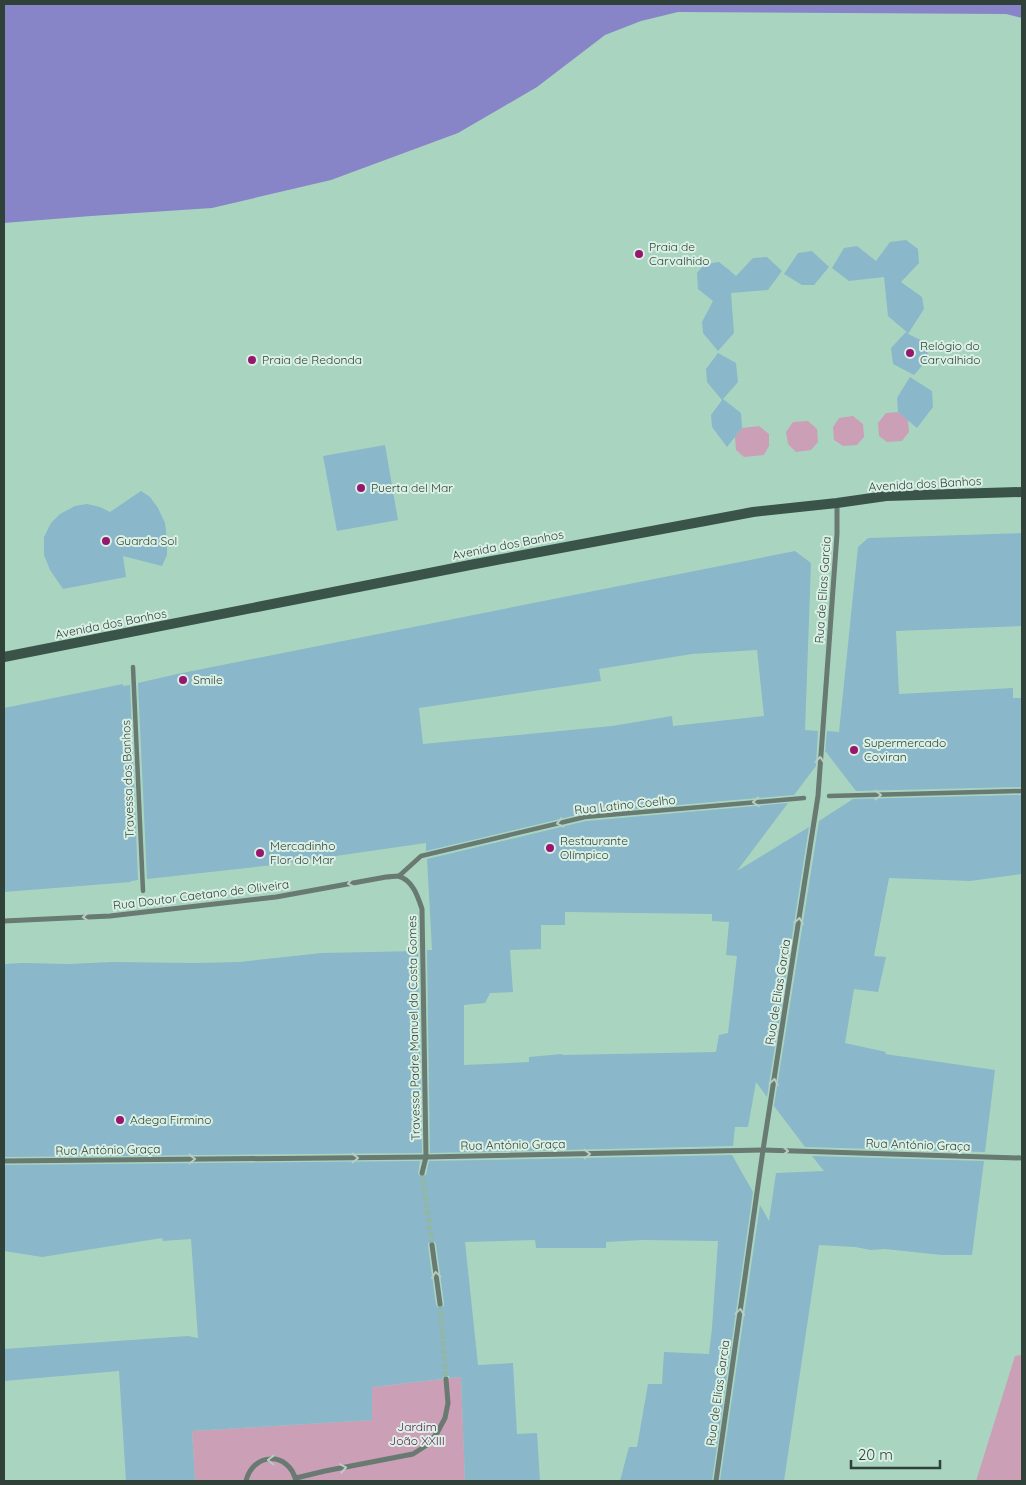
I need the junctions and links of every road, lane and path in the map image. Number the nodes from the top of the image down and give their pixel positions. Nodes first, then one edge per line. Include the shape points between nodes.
1 (1022, 492) edge
2 (837, 503) junction
3 (4, 657) edge
4 (134, 667) dead end
5 (1022, 791) edge
6 (830, 796) dead end
7 (804, 798) dead end
8 (399, 876) junction
9 (143, 891) dead end
10 (4, 921) edge
11 (763, 1150) junction
12 (426, 1157) junction
13 (1022, 1158) edge
14 (4, 1161) edge
15 (422, 1173) tunnel mouth
16 (432, 1245) tunnel mouth
17 (440, 1304) tunnel mouth
18 (446, 1379) tunnel mouth
19 (296, 1480) edge
20 (246, 1481) edge
21 (716, 1481) edge

1 - 2 main road, Avenida dos Banhos via 886,496
2 - 3 main road, Avenida dos Banhos via 753,512
11 -> 2 street, Rua de Elias Garcia via 818,796
4 - 9 street, Travessa dos Banhos
6 -> 5 street
7 -> 8 street, Rua Latino Coelho via 585,817 421,856
8 -> 10 street, Rua Doutor Caetano de Oliveira via 276,897 110,916
8 - 12 street, Travessa Padre Manuel da Costa Gomes via 416,892 422,909
12 -> 11 street, Rua António Graça
11 -> 13 street, Rua António Graça
21 -> 11 street, Rua de Elias Garcia
14 -> 12 street, Rua António Graça
12 - 15 street, Travessa Padre Manuel da Costa Gomes
17 -> 16 street
19 -> 18 street via 413,1454 427,1445 445,1418 448,1403
19 -> 20 street via 286,1464 269,1459 253,1466

